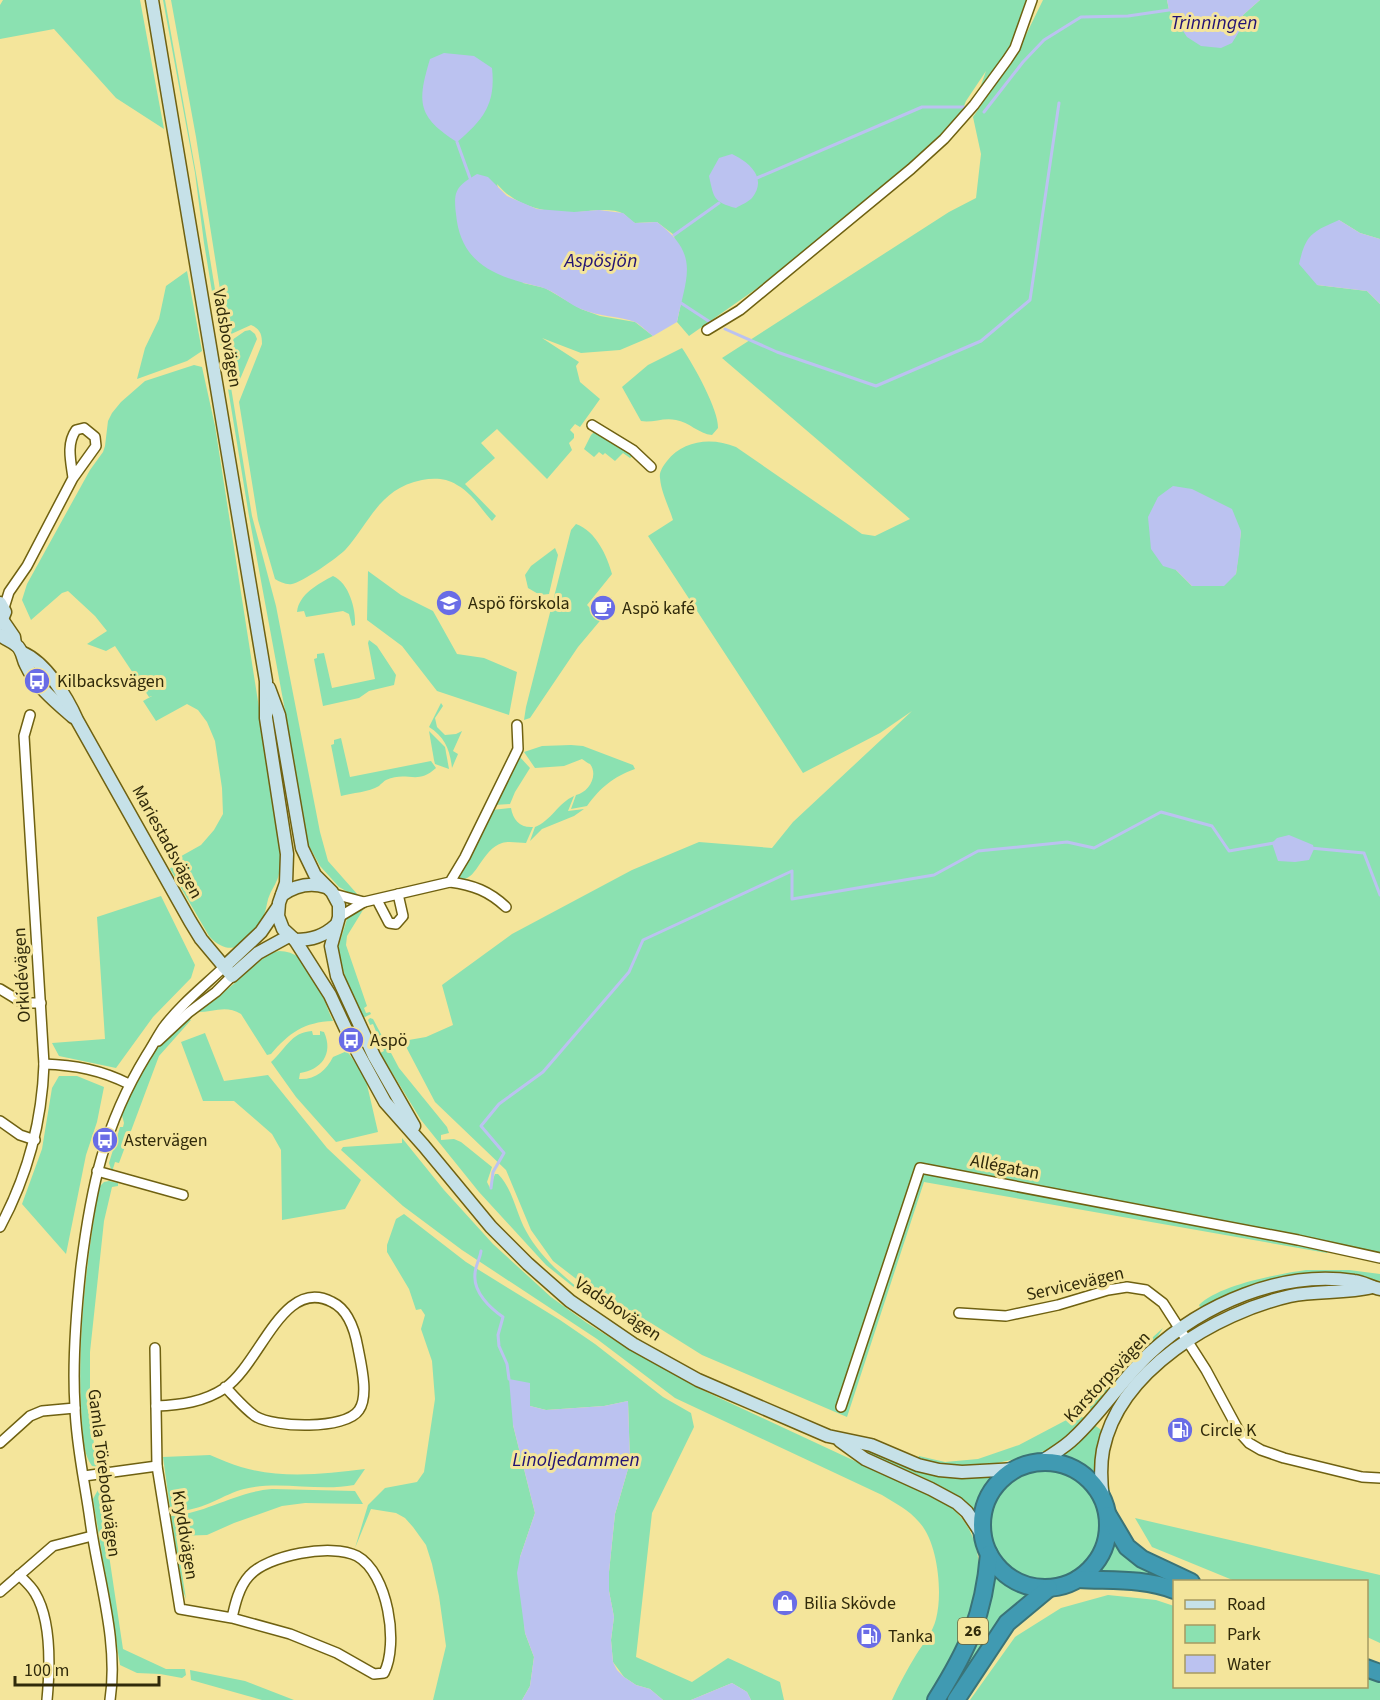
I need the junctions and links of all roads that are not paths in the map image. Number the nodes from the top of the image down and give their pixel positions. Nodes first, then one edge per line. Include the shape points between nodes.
1 (152, 0) edge
2 (1032, 0) edge
3 (707, 330) dead end
4 (592, 425) dead end
5 (651, 466) dead end
6 (73, 478) junction
7 (3, 599) edge
8 (1, 623) edge
9 (0, 635) edge
10 (19, 649) junction
11 (266, 681) junction
12 (30, 715) dead end
13 (518, 725) dead end
14 (450, 882) junction
15 (330, 891) junction
16 (398, 894) junction
17 (377, 900) junction
18 (280, 901) junction
19 (363, 902) junction
20 (506, 907) dead end
21 (338, 921) junction
22 (292, 938) junction
23 (228, 972) junction
24 (0, 989) edge
25 (40, 1003) junction
26 (44, 1064) junction
27 (129, 1084) junction
28 (0, 1121) edge
29 (35, 1140) junction
30 (424, 1146) junction
31 (97, 1171) junction
32 (183, 1195) dead end
33 (0, 1227) edge
34 (1380, 1258) edge
35 (1376, 1288) edge
36 (959, 1313) dead end
37 (1180, 1329) junction
38 (1187, 1341) junction
39 (154, 1348) dead end
40 (225, 1388) junction
41 (156, 1406) junction
42 (841, 1407) dead end
43 (75, 1408) junction
44 (836, 1439) junction
45 (0, 1443) edge
46 (1041, 1462) junction
47 (157, 1466) junction
48 (1017, 1469) junction
49 (84, 1476) junction
50 (1380, 1478) edge
51 (1105, 1507) junction
52 (92, 1536) junction
53 (983, 1536) junction
54 (989, 1554) junction
55 (19, 1575) junction
56 (1078, 1579) junction
57 (1189, 1580) edge
58 (1049, 1588) junction
59 (1173, 1590) edge
60 (0, 1592) edge
61 (232, 1618) junction
62 (46, 1700) edge
63 (110, 1700) edge
64 (936, 1700) edge
65 (956, 1700) edge

1 - 11 main road, Vadsbovägen
2 - 3 street via 1015,48 944,139 740,310
4 - 5 street
6 - 6 street via 96,446 95,437 84,428 72,436
6 - 7 street via 27,566
7 - 8 main road
8 - 10 main road, Mariestadsvägen
9 - 10 main road
10 - 23 main road, Mariestadsvägen via 37,681 77,720 190,921
11 - 15 main road, Vadsbovägen via 279,714 302,848 315,875
11 - 18 main road, Vadsbovägen via 266,718 287,854 286,883
12 - 25 street, Orkidévägen via 24,736
13 - 14 street via 518,749
14 - 16 street
14 - 20 street via 487,892
15 - 18 main road via 316,885 297,886
15 - 19 street
15 - 21 main road via 339,905
16 - 17 street
16 - 17 street via 403,916 396,924 386,920
17 - 19 street
18 - 22 main road via 279,921
18 - 23 main road, Gamla Törebodavägen
19 - 21 street
21 - 22 main road via 320,936 307,940
21 - 30 main road, Vadsbovägen via 331,946 337,976 374,1056
22 - 23 main road, Gamla Törebodavägen
22 - 30 main road, Vadsbovägen via 330,994 385,1102
23 - 27 street, Gamla Törebodavägen via 182,1006 162,1029
24 - 25 street via 23,1003
25 - 26 street, Orkidévägen
26 - 27 street via 91,1069
26 - 29 street, Orkidévägen
27 - 31 street, Gamla Törebodavägen
28 - 29 street
29 - 33 street, Orkidévägen
30 - 44 main road, Vadsbovägen via 491,1227 550,1284 595,1318 698,1380
31 - 32 street
31 - 43 street, Gamla Törebodavägen via 78,1294
34 - 42 street, Allégatan via 920,1168
35 - 37 main road, Karstorpsvägen via 1356,1281 1288,1282 1228,1301
35 - 38 main road, Karstorpsvägen via 1313,1292 1269,1301 1220,1320
36 - 37 street, Servicevägen via 1006,1316 1108,1290 1137,1287 1158,1298
37 - 38 street, Servicevägen
37 - 46 main road, Karstorpsvägen via 1150,1353 1076,1437
38 - 50 street, Servicevägen via 1249,1443 1284,1458
38 - 51 main road, Karstorpsvägen via 1151,1370 1116,1415 1103,1451
39 - 41 street, Kryddvägen
40 - 40 street via 256,1416 271,1422 286,1425 346,1421 354,1417 363,1401 362,1371 357,1339 345,1311 325,1298 295,1302 284,1311 251,1362
40 - 41 street via 197,1401
41 - 47 street, Kryddvägen
43 - 45 street via 30,1416
43 - 49 street, Gamla Törebodavägen
44 - 48 main road, Vadsbovägen via 871,1446 939,1470
44 - 53 main road, Vadsbovägen via 865,1459 957,1503
46 - 48 highway, 26
46 - 51 highway, 26 via 1060,1464 1078,1472 1093,1484
47 - 49 street
47 - 61 street, Kryddvägen via 180,1609
48 - 53 highway, 26 via 989,1497
49 - 52 street, Gamla Törebodavägen
51 - 56 highway, 26 via 1105,1546 1095,1565
51 - 57 highway, 26 via 1127,1547 1158,1567
52 - 55 street via 53,1546
52 - 63 street, Gamla Törebodavägen via 113,1669
53 - 54 highway, 26
54 - 58 highway, 26 via 1014,1580 1031,1587
54 - 64 highway, 26 via 979,1618
55 - 60 street
55 - 62 street via 41,1604 48,1651
56 - 58 highway, 26
56 - 59 highway, 26 via 1134,1581
58 - 65 highway, 26 via 1007,1623
61 - 61 street via 238,1594 248,1577 262,1565 312,1552 350,1553 364,1560 382,1591 389,1617 388,1664 384,1673 374,1674 316,1643

